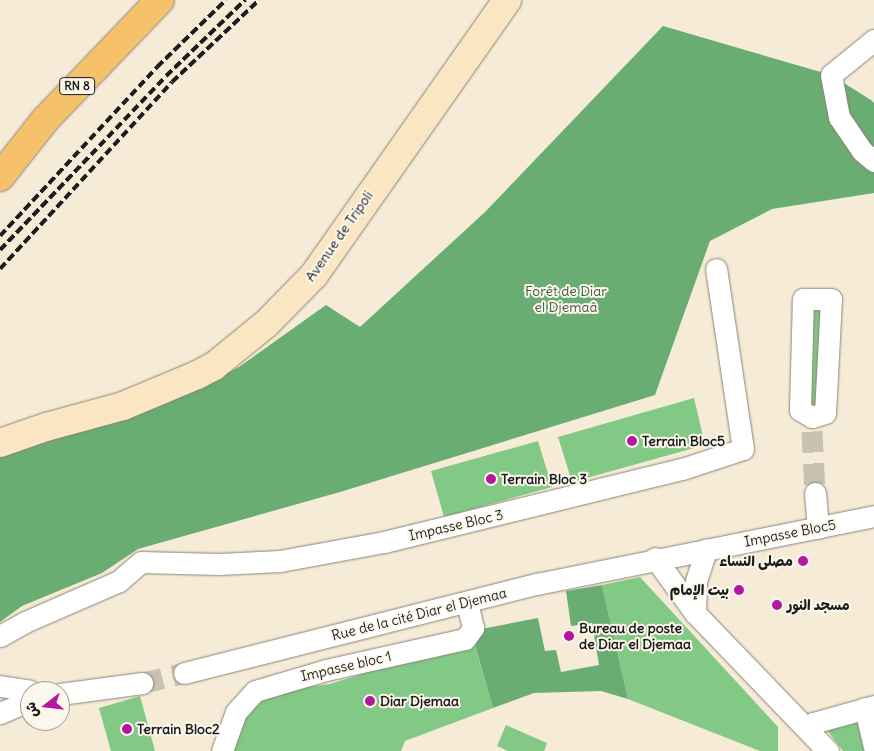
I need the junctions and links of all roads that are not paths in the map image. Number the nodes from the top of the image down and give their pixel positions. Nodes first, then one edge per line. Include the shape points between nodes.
1 (160, 0) edge
2 (507, 0) edge
3 (874, 40) edge
4 (874, 161) edge
5 (0, 177) edge
6 (716, 269) dead end
7 (812, 424) joint
8 (0, 443) edge
9 (816, 493) tunnel mouth
10 (874, 516) edge
11 (818, 528) junction
12 (706, 550) junction
13 (655, 558) junction
14 (467, 602) junction
15 (695, 613) junction
16 (0, 636) edge
17 (184, 673) tunnel mouth
18 (142, 683) tunnel mouth
19 (0, 686) edge
20 (20, 689) edge
21 (70, 693) edge
22 (20, 704) edge
23 (870, 707) edge
24 (0, 713) edge
25 (809, 731) junction
26 (874, 748) edge
27 (222, 751) edge
28 (828, 751) edge

1 - 5 main road, RN 8 via 46,120
2 - 8 main road, Avenue de Tripoli via 314,275 266,324 197,376 123,406
3 - 4 street via 831,75 839,118 862,151
6 - 16 street, Impasse Bloc 3 via 743,449 664,473 384,542 280,561 219,564 141,562 119,581
7 - 7 street via 824,413 830,300 803,299 800,410
9 - 11 street
10 - 11 street, Impasse Bloc5
11 - 12 street, Impasse Bloc5
12 - 13 street, Rue de la cité Diar el Djemaa
12 - 15 street via 696,581
13 - 14 street, Rue de la cité Diar el Djemaa
13 - 15 street
14 - 17 street, Rue de la cité Diar el Djemaa
14 - 27 street, Impasse bloc 1 via 473,628 465,638 326,670 255,691 236,712
15 - 25 street
18 - 21 street
19 - 20 street
22 - 24 street
23 - 25 street via 814,723
23 - 26 street
25 - 28 street

